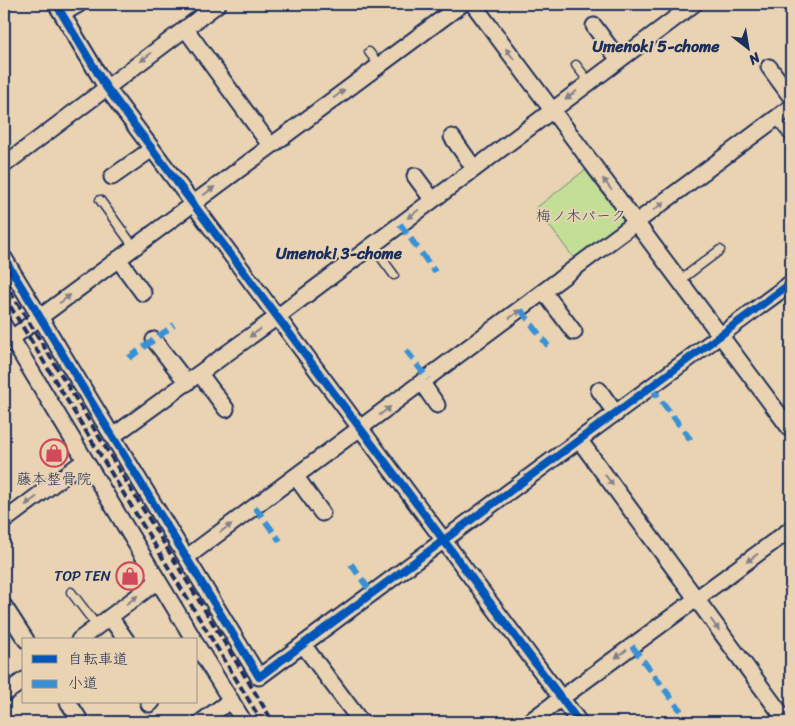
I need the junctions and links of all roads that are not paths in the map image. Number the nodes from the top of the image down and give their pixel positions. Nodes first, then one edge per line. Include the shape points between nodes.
1 (79, 4) edge
2 (218, 4) edge
3 (462, 4) edge
4 (472, 4) edge
5 (694, 4) edge
6 (59, 9) edge
7 (594, 26) dead end
8 (186, 28) junction
9 (369, 52) dead end
10 (619, 60) junction
11 (379, 65) junction
12 (576, 65) dead end
13 (769, 67) dead end
14 (589, 82) junction
15 (106, 87) junction
16 (791, 97) edge
17 (791, 107) edge
18 (551, 110) junction
19 (776, 118) junction
20 (452, 138) dead end
21 (791, 139) edge
22 (270, 145) junction
23 (152, 149) junction
24 (4, 165) edge
25 (474, 168) junction
26 (415, 176) dead end
27 (112, 177) dead end
28 (432, 199) junction
29 (100, 200) dead end
30 (192, 204) junction
31 (636, 223) junction
32 (372, 245) junction
33 (134, 246) junction
34 (720, 250) dead end
35 (4, 258) edge
36 (118, 258) junction
37 (394, 275) dead end
38 (679, 281) junction
39 (791, 283) edge
40 (544, 292) junction
41 (143, 293) dead end
42 (40, 317) junction
43 (277, 317) junction
44 (574, 332) dead end
45 (720, 335) junction
46 (6, 336) edge
47 (154, 340) dead end
48 (200, 374) junction
49 (187, 383) junction
50 (422, 383) junction
51 (599, 390) dead end
52 (437, 405) dead end
53 (226, 409) dead end
54 (616, 414) junction
55 (361, 429) junction
56 (791, 430) edge
57 (113, 436) junction
58 (580, 441) junction
59 (84, 461) junction
60 (296, 477) junction
61 (322, 513) dead end
62 (4, 521) edge
63 (791, 529) edge
64 (445, 542) junction
65 (187, 557) junction
66 (158, 581) junction
67 (71, 592) dead end
68 (696, 599) junction
69 (6, 613) edge
70 (110, 617) junction
71 (97, 626) junction
72 (25, 638) edge
73 (81, 638) edge
74 (125, 638) edge
75 (193, 638) edge
76 (304, 646) junction
77 (198, 651) edge
78 (202, 666) edge
79 (22, 681) edge
80 (4, 694) edge
81 (561, 698) junction
82 (231, 700) junction
83 (69, 704) edge
84 (81, 722) edge
85 (201, 722) edge
86 (244, 722) edge
87 (361, 722) edge
88 (529, 722) edge
89 (579, 722) edge
90 (787, 722) edge

1 - 6 street
2 - 8 street
3 - 11 street
18 -> 4 street
5 - 10 street
6 - 15 street
7 - 10 street
8 -> 15 street
8 - 22 street
9 - 11 lane
10 - 14 street
22 -> 11 street
12 - 14 lane
13 - 16 street
14 -> 18 street
15 - 23 street
15 - 24 street
17 - 19 street
18 - 25 street
31 -> 18 street
19 - 21 lane
31 -> 19 street
20 - 25 street
30 -> 22 street
23 - 27 street
23 - 30 street
25 - 28 street
26 - 28 street
28 -> 32 street
29 - 33 lane
30 - 33 street
30 - 43 street
31 - 38 street
31 - 40 street
32 - 37 lane
32 - 43 street
33 - 36 street
34 - 38 lane
35 - 42 street
36 - 41 street
42 -> 36 street
38 - 45 street
39 - 45 street
40 - 44 street
50 -> 40 street
42 - 46 street
42 - 57 street
43 -> 48 street
43 - 55 street
45 - 54 street
45 - 56 street
46 - 59 street
47 - 49 street
48 - 49 street
48 - 53 street
49 - 57 street
50 - 52 street
55 -> 50 street
51 - 54 street
54 - 58 street
55 - 60 street
55 - 64 street
57 - 65 street
58 - 64 street
58 -> 68 street
59 -> 62 street
59 - 66 street
60 - 61 street
65 -> 60 street
63 -> 68 street
64 - 76 street
64 - 81 street
65 - 76 street via 259,677
70 -> 66 street
66 - 75 street
67 - 71 lane
68 -> 81 street
68 -> 90 street
69 - 72 street
70 - 71 street
70 - 74 street
71 - 73 street
76 - 87 street
77 - 78 street
78 - 82 street
79 - 80 street
81 - 88 street
81 - 89 street
82 - 85 street
82 - 86 street
83 - 84 street

